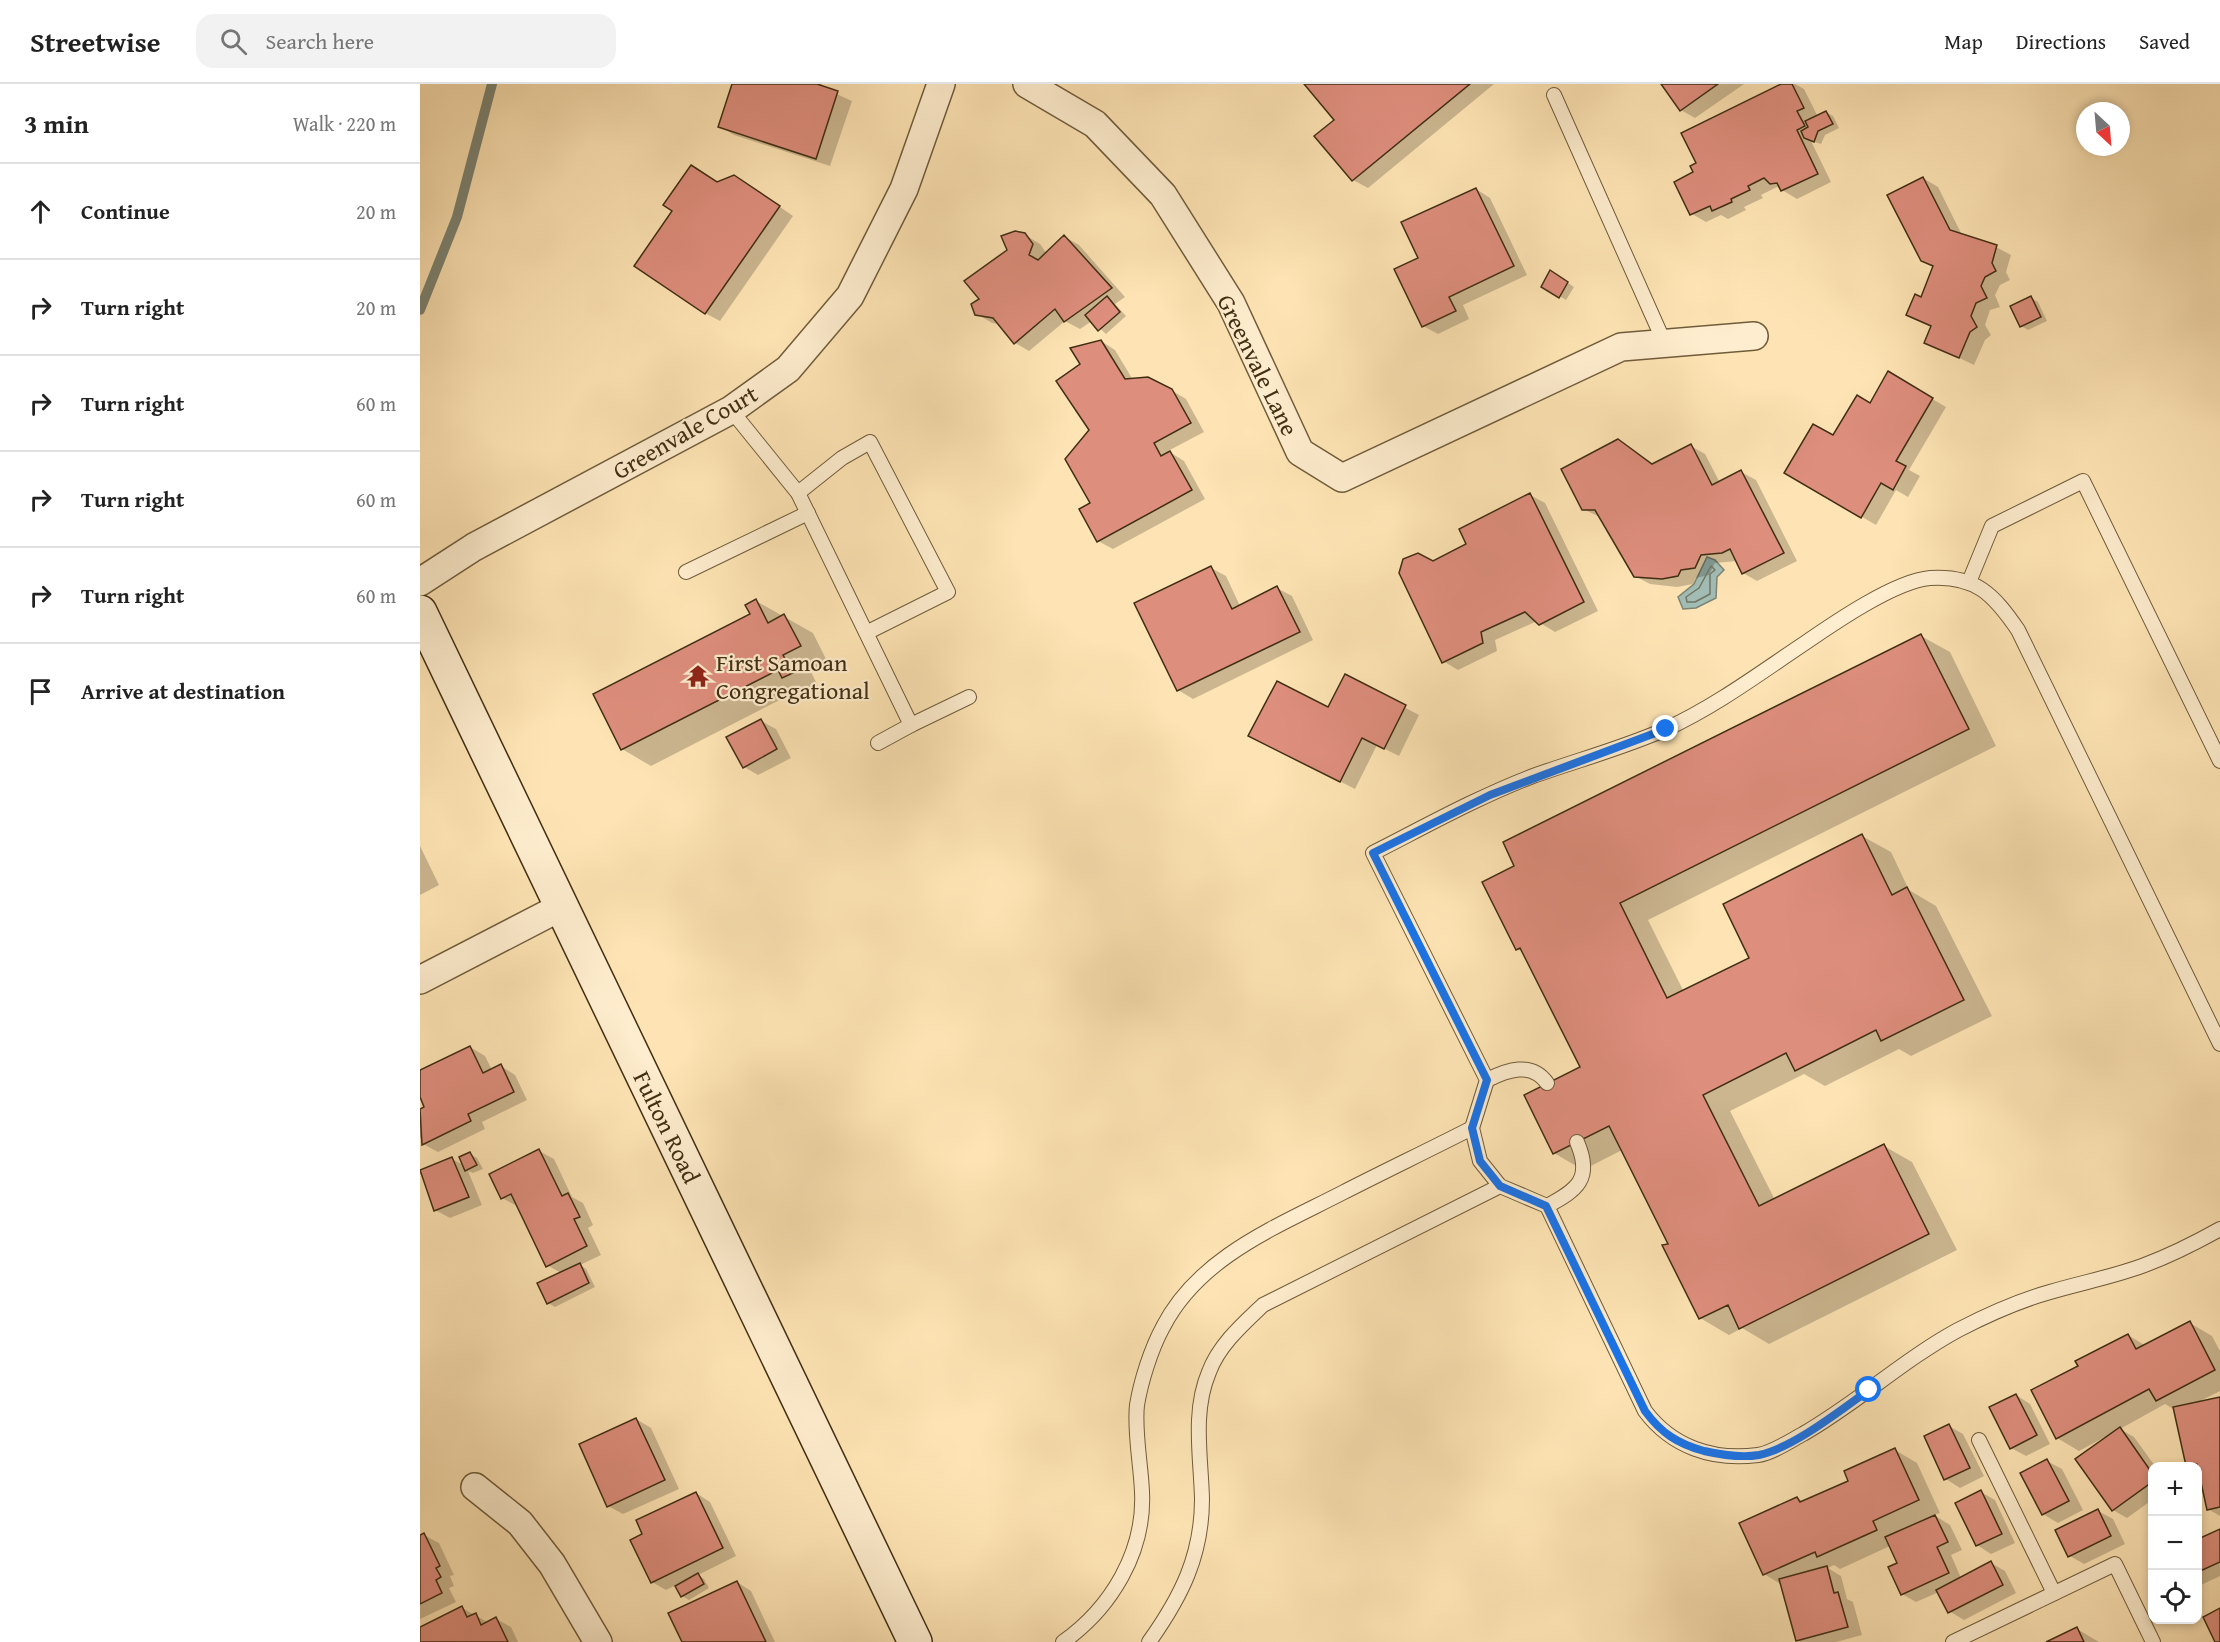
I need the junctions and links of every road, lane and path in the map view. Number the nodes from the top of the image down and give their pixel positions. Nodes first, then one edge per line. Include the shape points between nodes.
1 (941, 84) edge
2 (1027, 84) edge
3 (1554, 95) dead end
4 (1754, 336) dead end
5 (1665, 344) junction
6 (731, 410) junction
7 (798, 493) junction
8 (808, 513) junction
9 (686, 572) dead end
10 (420, 582) edge
11 (1969, 582) junction
12 (420, 612) edge
13 (868, 632) junction
14 (969, 697) dead end
15 (911, 725) junction
16 (878, 743) dead end
17 (2220, 761) edge
18 (561, 907) junction
19 (420, 980) edge
20 (2220, 1044) edge
21 (1487, 1080) junction
22 (1547, 1083) dead end
23 (1472, 1128) junction
24 (1577, 1142) dead end
25 (1500, 1186) junction
26 (1546, 1206) junction
27 (2220, 1229) edge
28 (1979, 1440) dead end
29 (475, 1487) dead end
30 (2054, 1593) junction
31 (598, 1642) edge
32 (915, 1642) edge
33 (1063, 1642) edge
34 (1149, 1642) edge
35 (1953, 1642) edge
36 (2152, 1642) edge

1 - 6 street, Greenvale Court via 904,189 850,296 788,369
2 - 5 street, Greenvale Lane via 1095,124 1163,195 1231,303 1300,452 1342,478 1621,347
3 - 5 lane
4 - 5 street, Greenvale Lane
6 - 7 lane
6 - 10 street, Greenvale Court via 474,546
7 - 8 lane
7 - 13 lane via 842,458 870,442 948,592
8 - 9 lane
8 - 13 lane
11 - 17 lane via 1992,526 2083,481
11 - 20 lane via 1993,597 2018,630
11 - 21 lane via 1929,578 1908,584 1831,626 1710,707 1601,755 1490,795 1373,853
12 - 18 main road, Fulton Road
13 - 15 lane
14 - 15 lane
15 - 16 lane
18 - 19 street
18 - 32 main road, Fulton Road
21 - 22 lane via 1507,1070 1521,1069 1542,1075
21 - 23 lane
23 - 25 lane via 1480,1161
23 - 33 lane via 1248,1241 1214,1266 1184,1297 1163,1327 1137,1406 1142,1496 1138,1537 1109,1600 1083,1628
24 - 26 lane via 1585,1166 1580,1184
25 - 26 lane
25 - 34 lane via 1263,1305 1232,1335 1209,1372 1199,1416 1202,1501 1197,1543 1184,1589
26 - 27 lane via 1645,1411 1672,1440 1726,1456 1760,1455 1792,1440 1957,1330 2002,1309 2140,1266
28 - 30 lane
29 - 31 street via 520,1523 552,1564
30 - 35 lane
30 - 36 lane via 2115,1564

